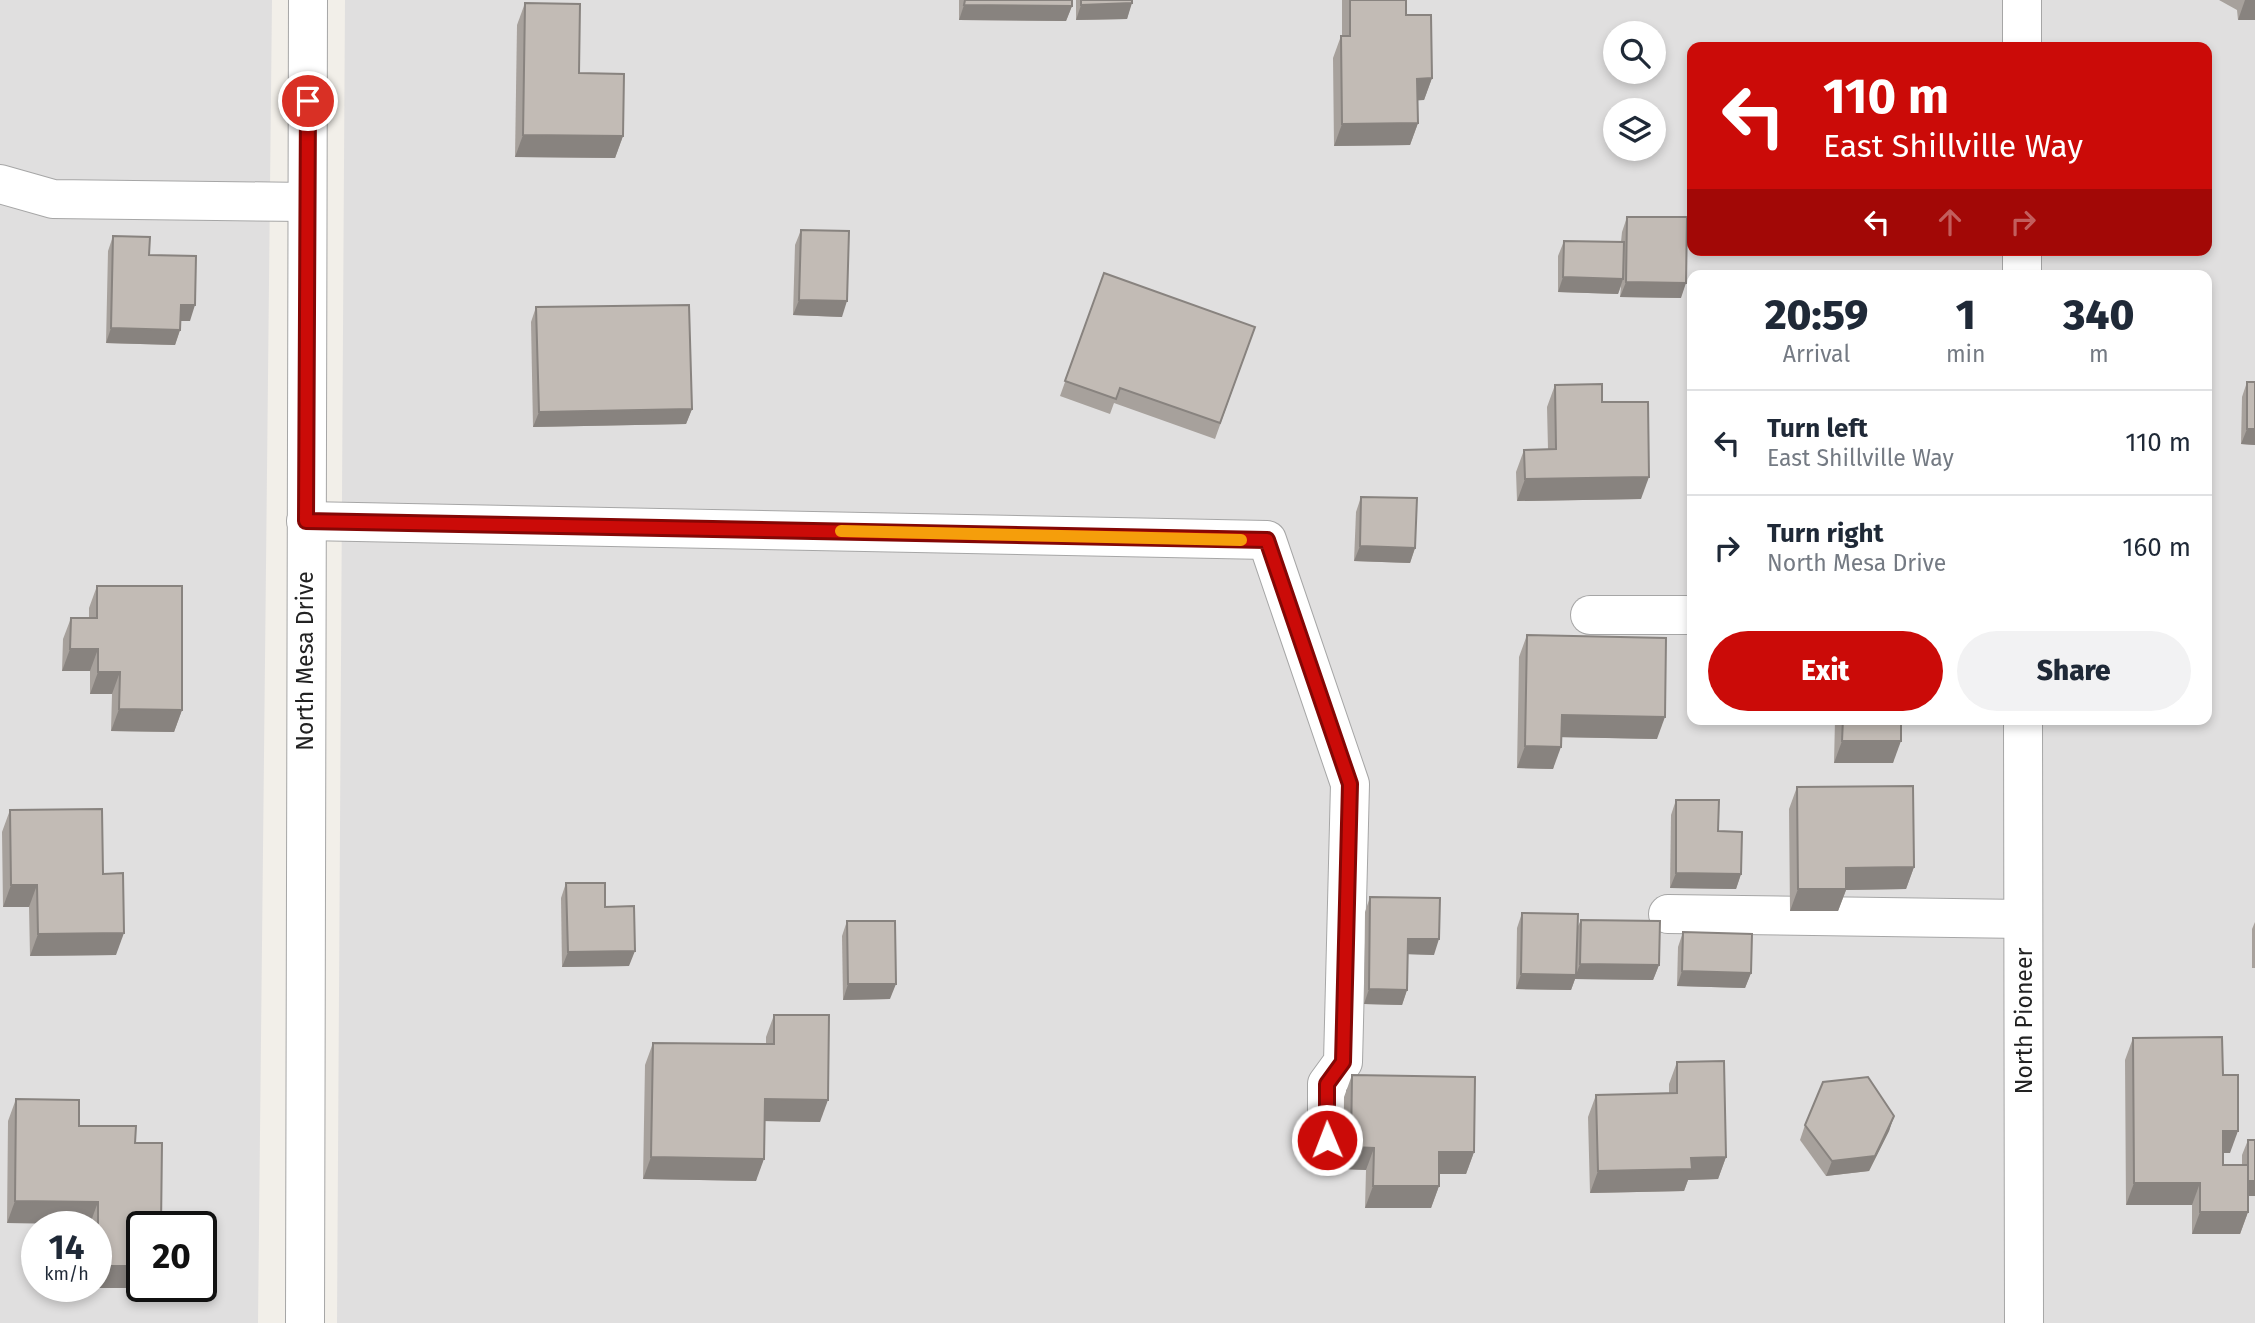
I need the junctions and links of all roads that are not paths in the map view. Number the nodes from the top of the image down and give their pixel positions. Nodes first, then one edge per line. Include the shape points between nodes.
1 (309, 0) edge
2 (2022, 0) edge
3 (2022, 42) edge
4 (0, 184) edge
5 (307, 202) junction
6 (306, 521) junction
7 (1590, 615) dead end
8 (1687, 615) edge
9 (2023, 725) edge
10 (1668, 914) dead end
11 (2023, 919) junction
12 (1327, 1140) dead end
13 (305, 1323) edge
14 (2024, 1323) edge

1 - 5 street, North Mesa Drive
2 - 3 street
4 - 5 street via 53,199
5 - 6 street, North Mesa Drive
6 - 12 street via 1267,540 1350,784 1343,1062 1327,1084
6 - 13 street, North Mesa Drive
7 - 8 street
9 - 11 street, North Pioneer
10 - 11 street
11 - 14 street, North Pioneer

